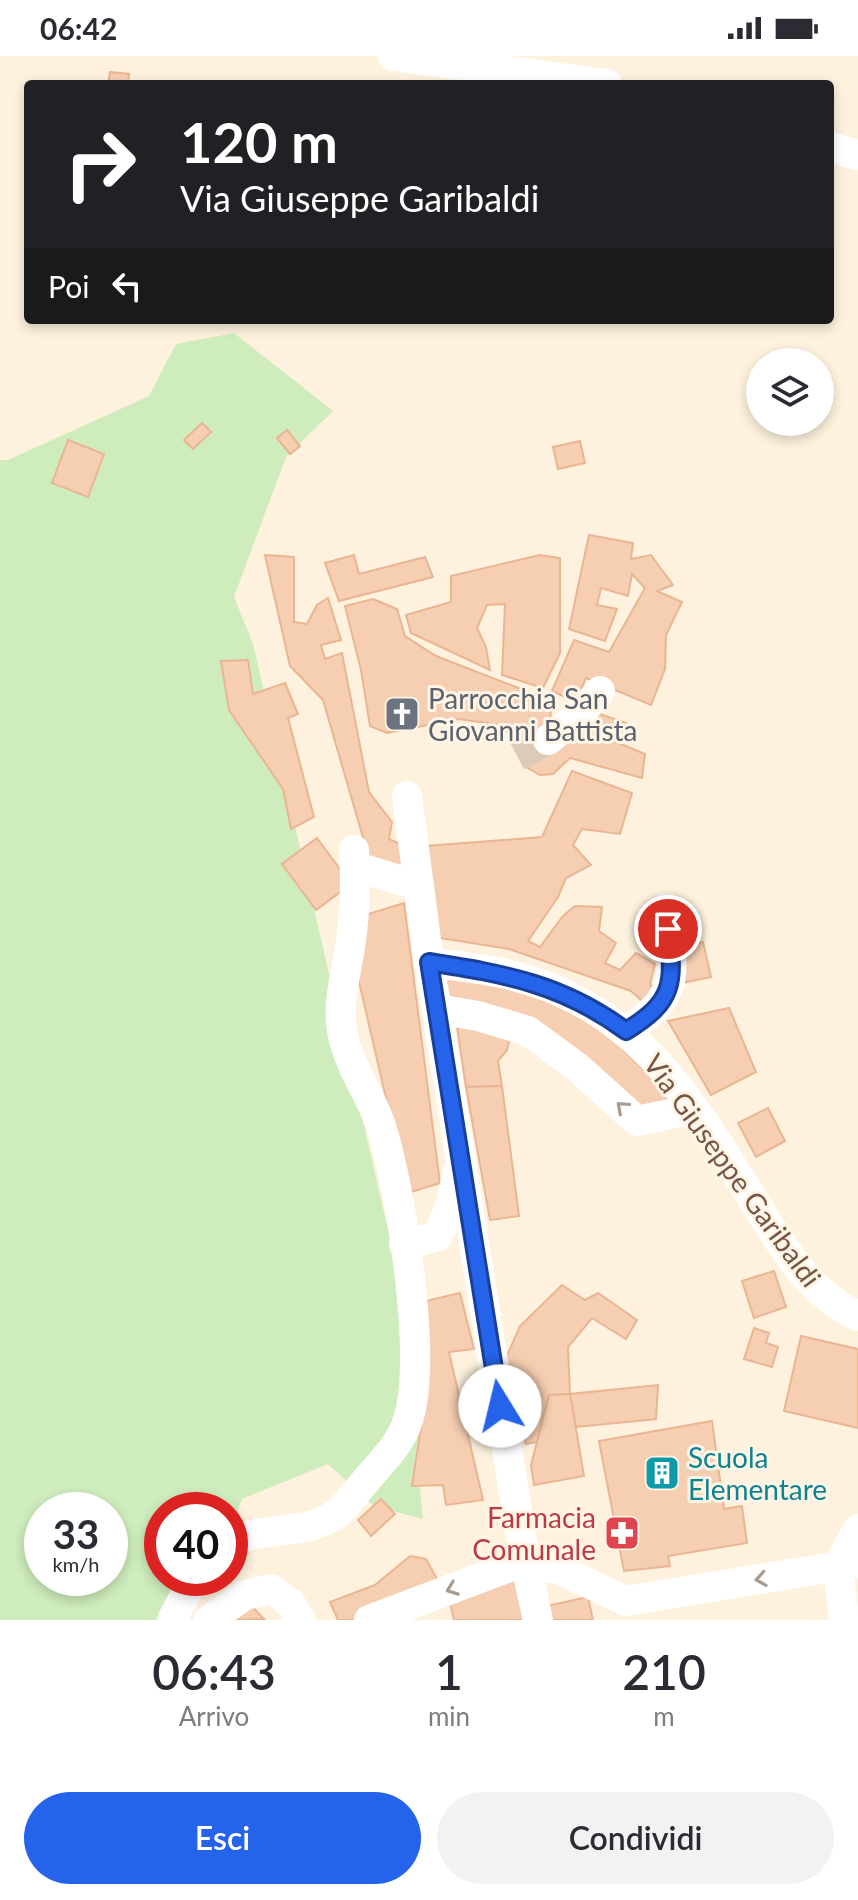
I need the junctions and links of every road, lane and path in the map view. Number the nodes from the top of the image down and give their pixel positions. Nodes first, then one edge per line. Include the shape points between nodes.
1 (393, 56) edge
2 (576, 80) edge
3 (834, 148) edge
4 (858, 155) edge
5 (600, 691) dead end
6 (548, 740) tunnel mouth
7 (407, 796) dead end
8 (419, 886) junction
9 (666, 908) dead end
10 (429, 962) junction
11 (437, 1009) junction
12 (626, 1031) junction
13 (694, 1109) junction
14 (461, 1158) junction
15 (404, 1245) junction
16 (858, 1316) edge
17 (858, 1529) edge
18 (248, 1536) edge
19 (525, 1561) junction
20 (848, 1565) edge
21 (185, 1596) edge
22 (628, 1611) edge
23 (172, 1620) edge
24 (209, 1620) edge
25 (301, 1620) edge
26 (369, 1620) edge
27 (538, 1620) edge
28 (844, 1620) edge

1 - 2 street
3 - 4 street
5 - 6 street
7 - 8 street
8 - 10 street
8 - 15 street via 367,870 354,860 354,921 341,1004 352,1064 382,1131
9 - 12 street via 668,990 652,1014
10 - 11 street
10 - 12 street, Via Giuseppe Garibaldi via 503,973 556,990
13 -> 11 street via 637,1121 528,1031
11 - 14 street
12 - 13 street, Via Giuseppe Garibaldi
13 - 16 street, Via Giuseppe Garibaldi via 803,1274
14 - 15 street via 438,1236
14 - 19 street
15 - 18 street via 415,1373 409,1418 398,1441 329,1519
17 - 20 street
19 - 22 street via 560,1570
19 -> 26 street
19 - 27 street
20 -> 22 street
20 - 28 street
21 - 23 street
24 - 25 street via 245,1595 272,1589

